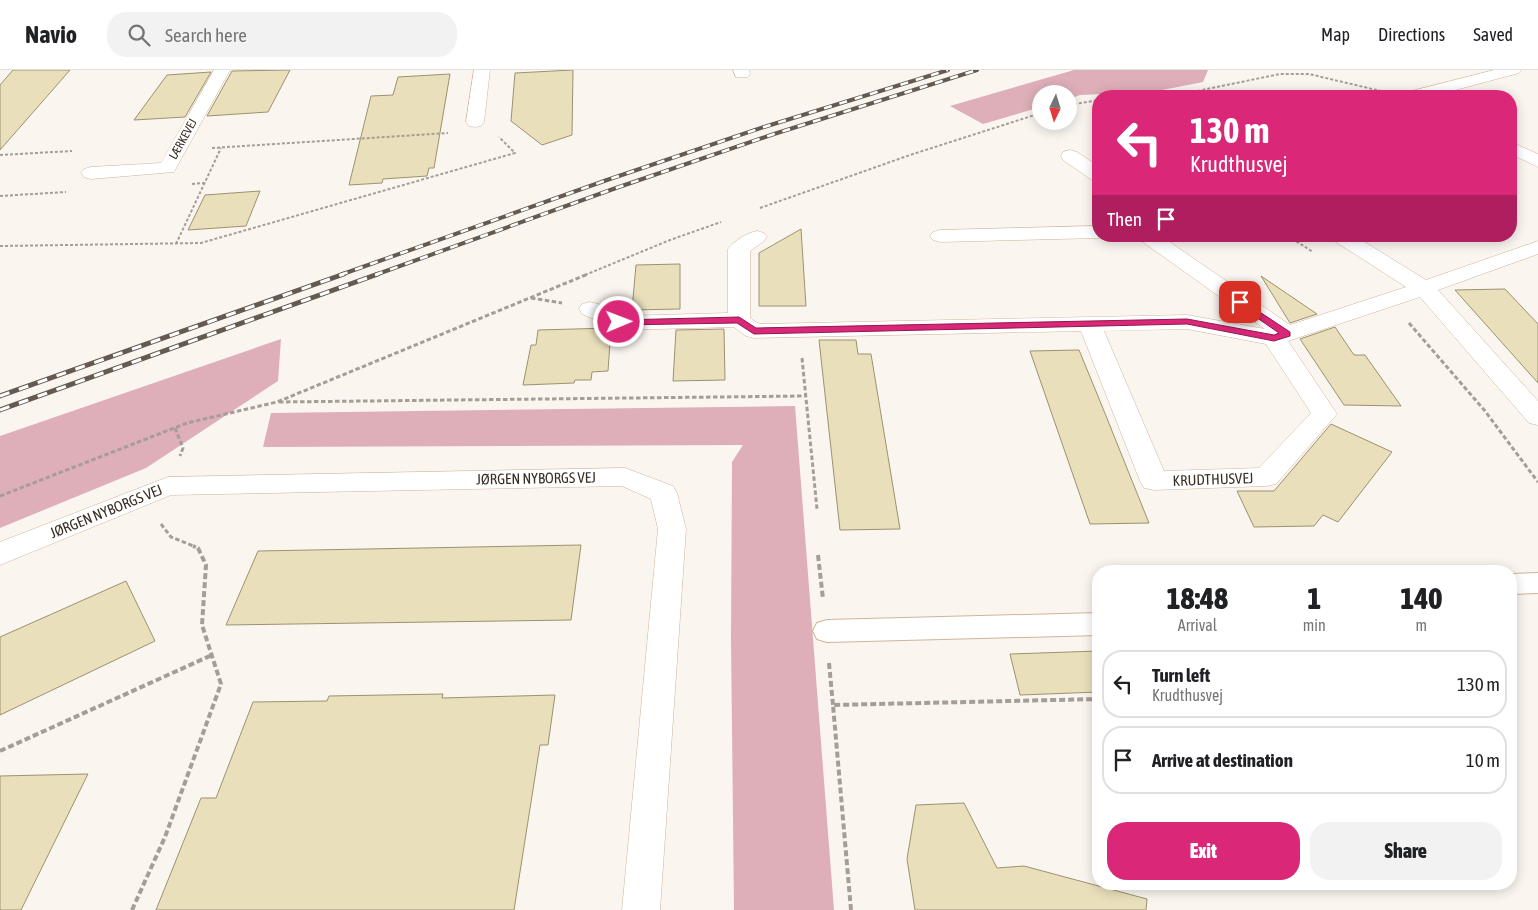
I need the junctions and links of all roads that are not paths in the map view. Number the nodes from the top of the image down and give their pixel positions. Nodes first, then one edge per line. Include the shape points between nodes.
1 (222, 70) edge
2 (482, 70) edge
3 (1513, 70) edge
4 (1437, 90) edge
5 (475, 122) dead end
6 (1517, 150) edge
7 (1070, 156) dead end
8 (1538, 160) edge
9 (1092, 171) edge
10 (90, 173) dead end
11 (1092, 232) edge
12 (940, 236) dead end
13 (757, 237) dead end
14 (1517, 240) edge
15 (1154, 242) edge
16 (1350, 242) edge
17 (1536, 250) edge
18 (1424, 288) junction
19 (590, 308) dead end
20 (739, 320) junction
21 (1089, 323) junction
22 (1280, 336) junction
23 (1538, 417) edge
24 (0, 554) edge
25 (1538, 583) edge
26 (1517, 584) edge
27 (1092, 624) edge
28 (827, 631) dead end
29 (641, 910) edge

1 - 10 street, LÆRKEVEJ via 167,168
2 - 5 street
3 - 4 street
6 - 8 street
7 - 9 street
11 - 12 street
13 - 20 street via 739,249
14 - 17 street
15 - 22 street, KRUDTHUSVEJ
16 - 18 street
17 - 18 street
18 - 22 street
18 - 23 street
19 - 20 street via 619,322
20 - 21 street via 754,331
21 - 22 street via 1187,322
21 - 22 street, KRUDTHUSVEJ via 1154,481 1266,478 1324,414
24 - 29 street, JØRGEN NYBORGS VEJ via 168,486 625,476 663,493 672,529
25 - 26 lane
27 - 28 lane

